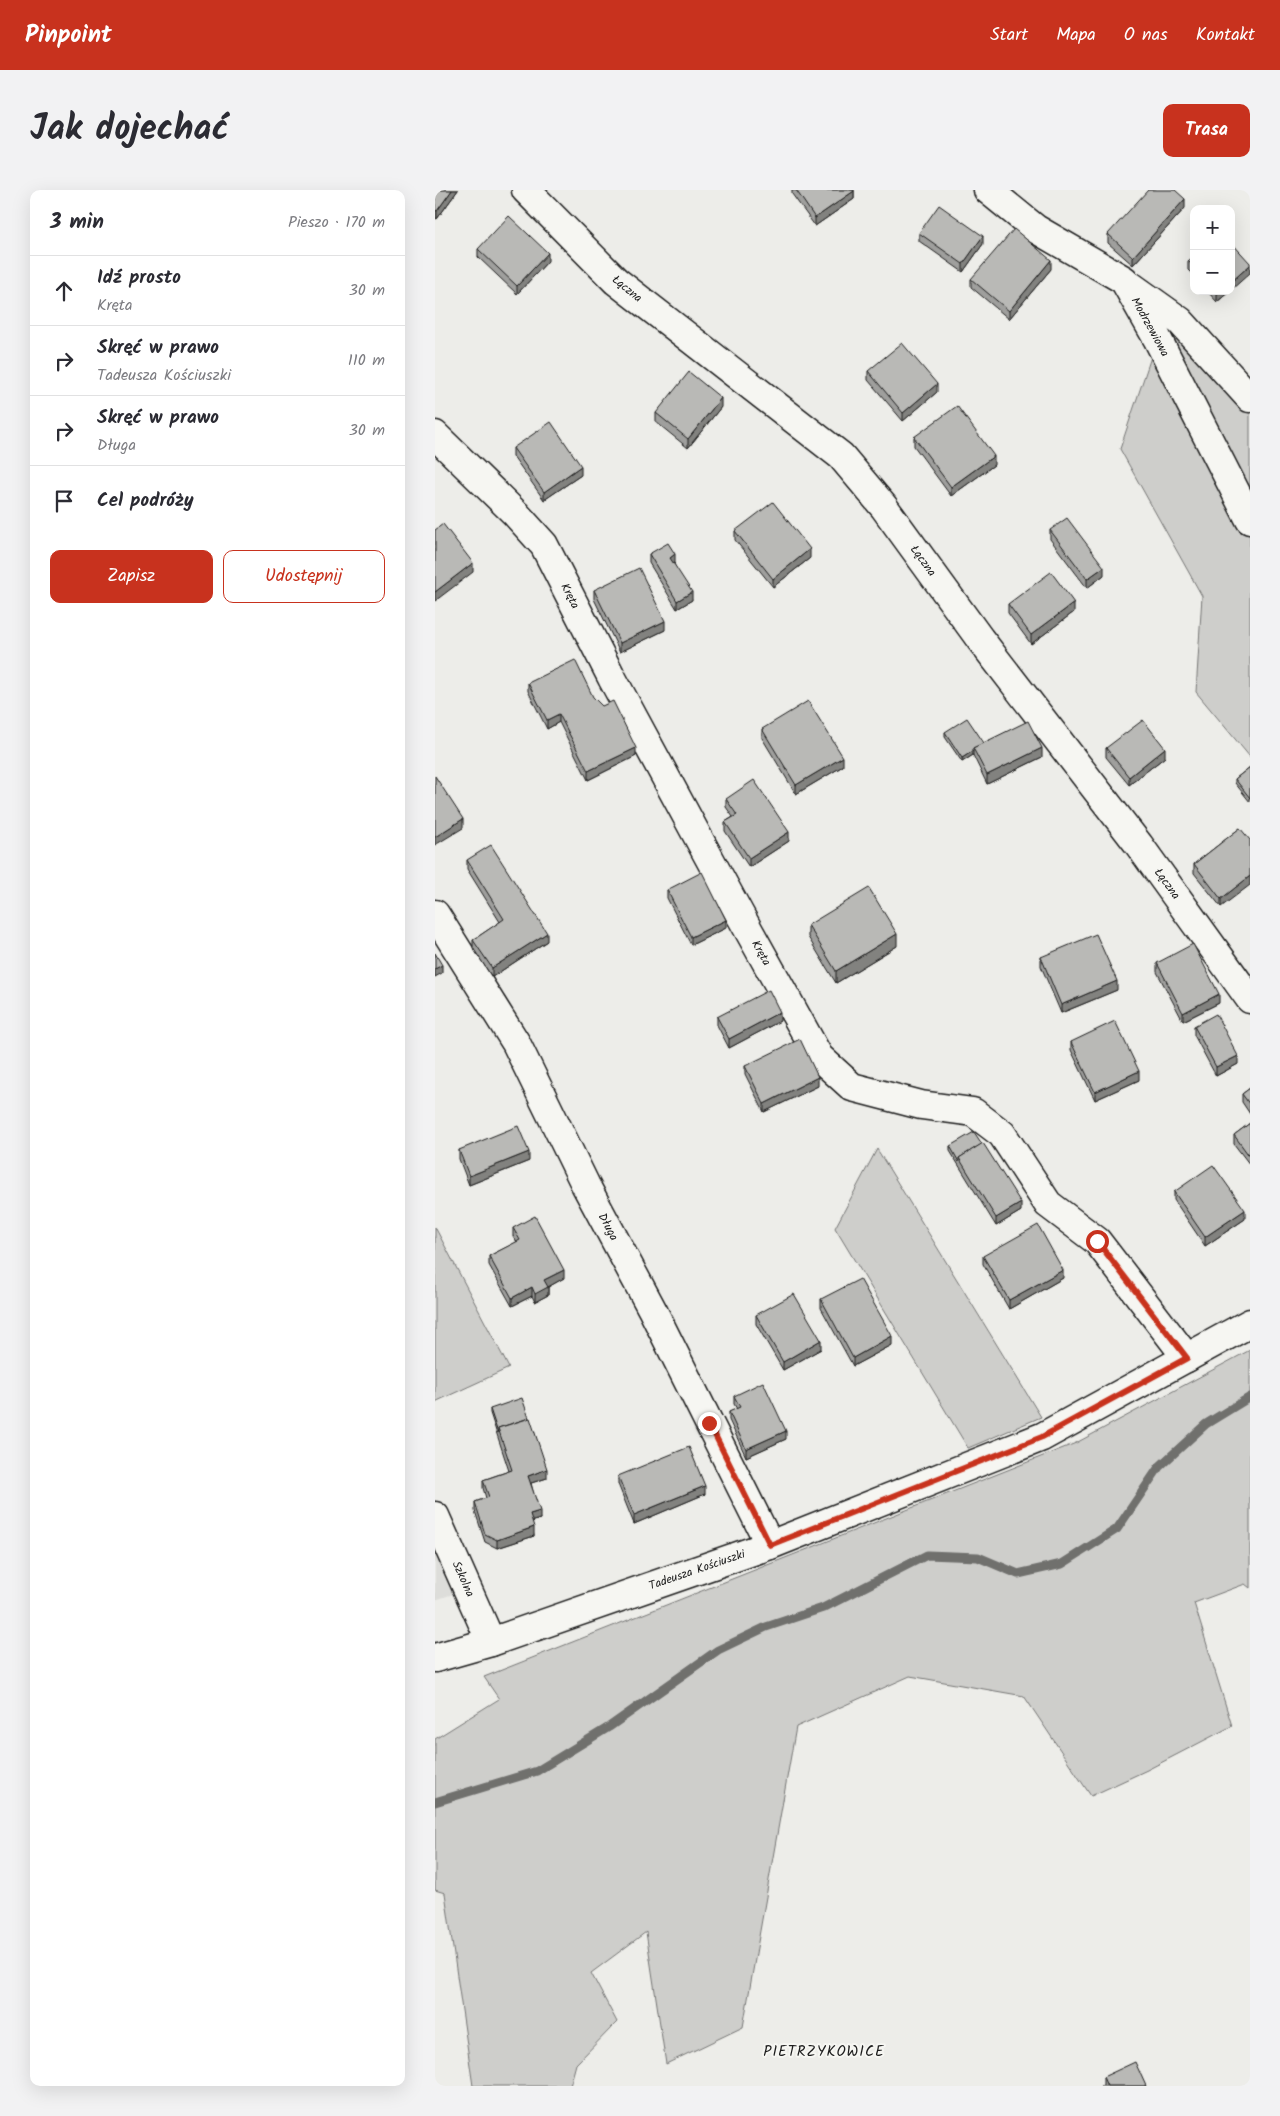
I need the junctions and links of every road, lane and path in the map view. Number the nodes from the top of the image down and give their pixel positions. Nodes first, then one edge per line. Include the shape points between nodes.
1 (526, 190) edge
2 (988, 190) edge
3 (1124, 280) junction
4 (1250, 398) edge
5 (435, 435) edge
6 (1250, 520) edge
7 (435, 914) edge
8 (1250, 999) edge
9 (1250, 1323) edge
10 (1187, 1358) junction
11 (435, 1516) edge
12 (770, 1545) junction
13 (491, 1642) junction
14 (435, 1658) edge

1 - 8 street, Łączna via 616,281 841,456 884,508 1139,846
2 - 3 street via 1036,229
3 - 4 street via 1181,321
3 - 6 street, Modrzewiowa
5 - 10 street, Kręta via 544,545 612,678 819,1057 852,1087 921,1105 973,1112 1002,1134 1048,1204 1097,1241
7 - 12 street, Długa via 515,1043
9 - 10 street, Tadeusza Kościuszki
10 - 12 street, Tadeusza Kościuszki via 1042,1437
11 - 13 street, Szkolna
12 - 13 street, Tadeusza Kościuszki
13 - 14 street, Tadeusza Kościuszki

